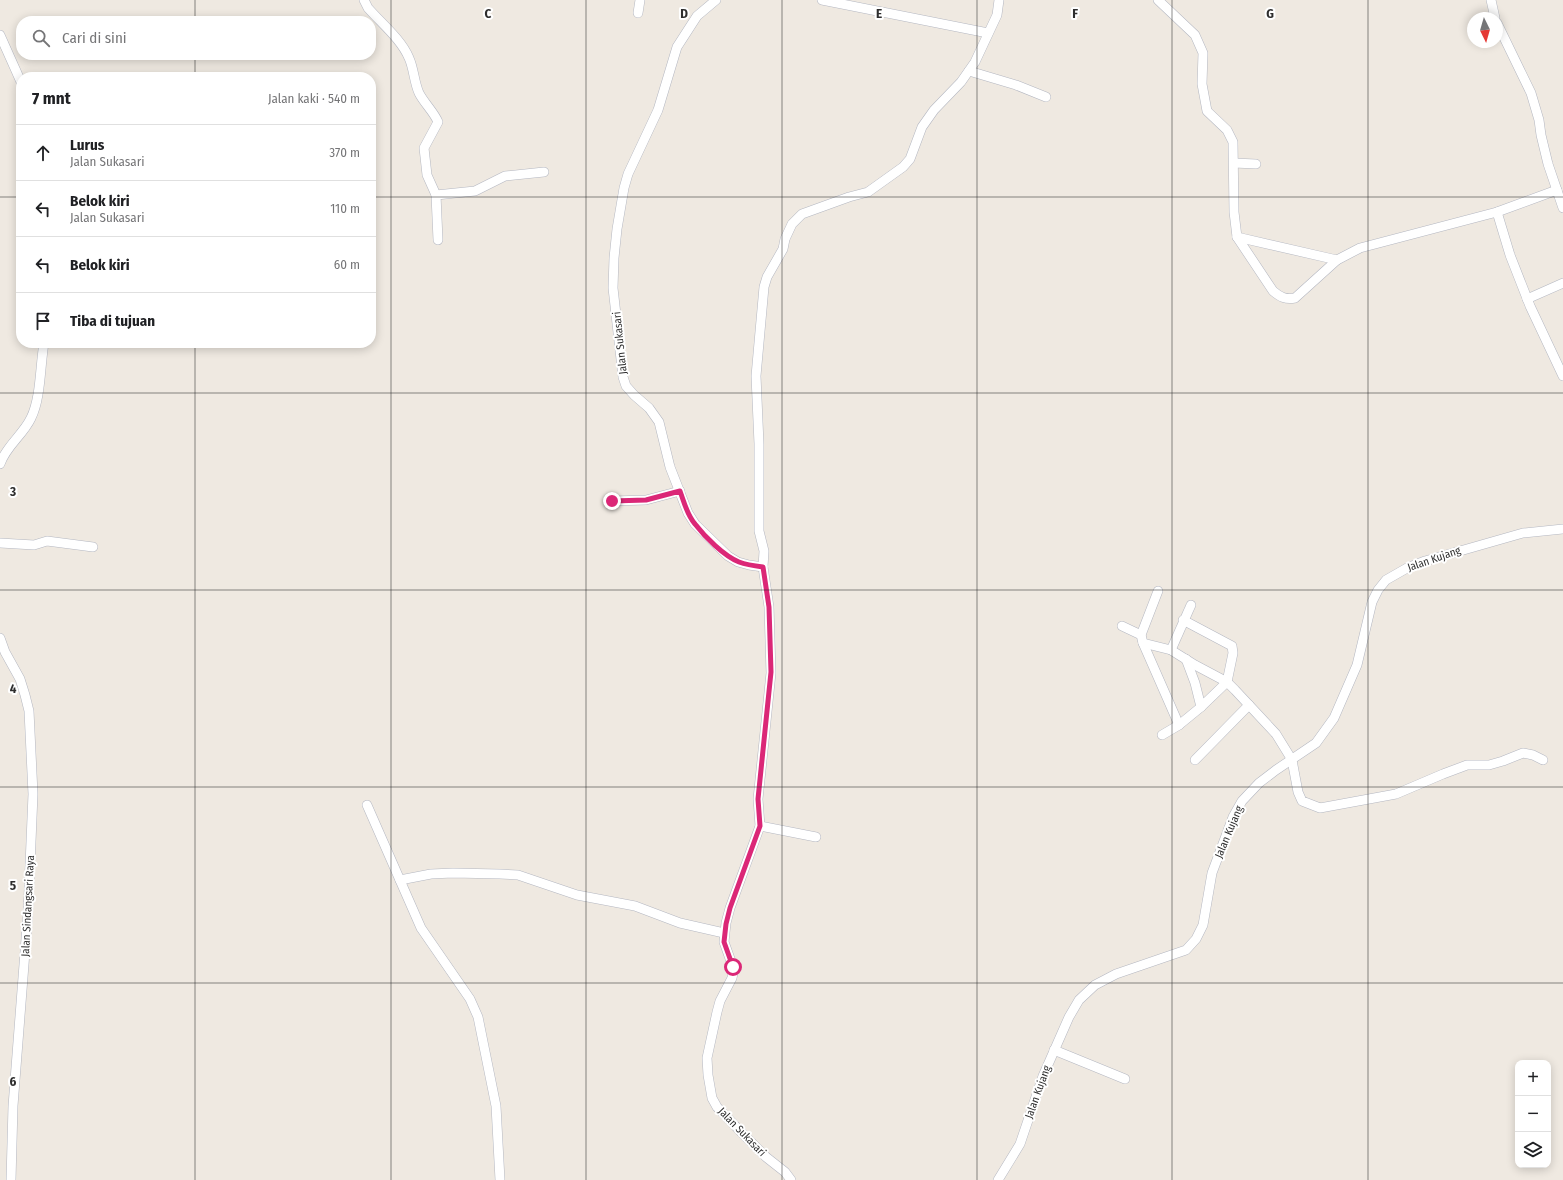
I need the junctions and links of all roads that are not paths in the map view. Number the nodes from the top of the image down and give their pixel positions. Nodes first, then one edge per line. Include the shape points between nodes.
1 (364, 0) edge
2 (640, 0) edge
3 (822, 0) edge
4 (1000, 0) edge
5 (1158, 0) edge
6 (1491, 0) edge
7 (710, 1) edge
8 (1494, 12) edge
9 (638, 13) dead end
10 (375, 16) edge
11 (376, 17) edge
12 (988, 33) junction
13 (0, 35) edge
14 (1503, 35) edge
15 (969, 71) junction
16 (17, 72) edge
17 (1046, 97) dead end
18 (1234, 163) junction
19 (1256, 164) dead end
20 (544, 172) dead end
21 (1557, 190) junction
22 (436, 195) junction
23 (1563, 208) edge
24 (1497, 212) junction
25 (1237, 237) junction
26 (438, 240) dead end
27 (1336, 260) junction
28 (1563, 283) edge
29 (1527, 299) junction
30 (43, 348) edge
31 (1563, 376) edge
32 (0, 464) edge
33 (680, 491) junction
34 (612, 501) dead end
35 (1563, 529) edge
36 (0, 543) edge
37 (93, 547) dead end
38 (763, 567) junction
39 (1158, 591) dead end
40 (1191, 605) dead end
41 (1184, 620) junction
42 (1122, 626) dead end
43 (0, 638) edge
44 (1142, 639) junction
45 (1171, 650) junction
46 (1186, 659) junction
47 (1227, 682) junction
48 (1249, 705) junction
49 (1202, 707) junction
50 (1179, 726) junction
51 (1162, 735) dead end
52 (1195, 760) dead end
53 (1292, 760) junction
54 (1543, 760) dead end
55 (367, 805) dead end
56 (760, 826) junction
57 (816, 837) dead end
58 (400, 880) junction
59 (724, 933) junction
60 (1054, 1050) junction
61 (1125, 1080) dead end
62 (11, 1180) edge
63 (500, 1180) edge
64 (791, 1180) edge
65 (998, 1180) edge

1 - 10 street
2 - 9 street
3 - 12 street
4 - 12 street via 997,15
5 - 18 street via 1195,35 1203,53 1202,84 1207,111 1227,130 1233,142
6 - 8 street
7 - 33 street, Jalan Sukasari via 677,47 658,110 628,174 614,258 613,288 623,377 626,386 649,408 659,422 670,467
11 - 22 street via 403,46 418,91 438,122 424,148 427,175
12 - 15 street
13 - 16 street
14 - 21 street via 1531,93
15 - 17 street
15 - 38 street via 922,127 915,149 903,167 868,192 802,214 792,224 783,249 767,277 756,376 759,531 764,551
18 - 19 street
18 - 25 street
20 - 22 street via 505,176 475,191
21 - 23 street
21 - 24 street
22 - 26 street
24 - 27 street via 1360,248
24 - 29 street
25 - 27 street
25 - 27 street via 1273,291 1289,299 1295,298
28 - 29 street
29 - 31 street
30 - 32 street via 36,406 26,428 8,448
33 - 34 street via 646,500
33 - 38 street, Jalan Sukasari via 695,524 728,556 738,562
35 - 53 street, Jalan Kujang via 1523,533 1455,551 1407,568 1386,580 1372,602 1357,665 1334,718 1316,743
36 - 37 street via 34,545 47,541
38 - 56 street, Jalan Sukasari via 769,607 771,672 758,799
39 - 44 street
40 - 41 street
41 - 45 street
41 - 47 street via 1232,646
42 - 44 street
43 - 62 street, Jalan Sindangsari Raya via 20,679 28,706 33,794 28,913 13,1106
44 - 45 street
44 - 50 street
45 - 46 street
46 - 47 street
46 - 49 street
47 - 48 street
47 - 49 street
48 - 52 street
48 - 53 street via 1276,734
49 - 50 street
50 - 51 street
53 - 54 street via 1302,801 1320,808 1396,794 1468,765 1489,765 1523,753
53 - 60 street, Jalan Kujang via 1259,783 1242,801 1233,817 1212,874 1203,925 1196,939 1186,950 1116,974 1096,985 1079,1000
55 - 58 street
56 - 57 street
56 - 59 street, Jalan Sukasari via 730,908
58 - 59 street via 453,873 518,876 577,895 635,906 680,923
58 - 63 street via 421,928 470,999 478,1017 496,1106
59 - 64 street, Jalan Sukasari via 725,948 733,973 720,1001 707,1058 712,1098 729,1121
60 - 61 street
60 - 65 street, Jalan Kujang via 1020,1144

